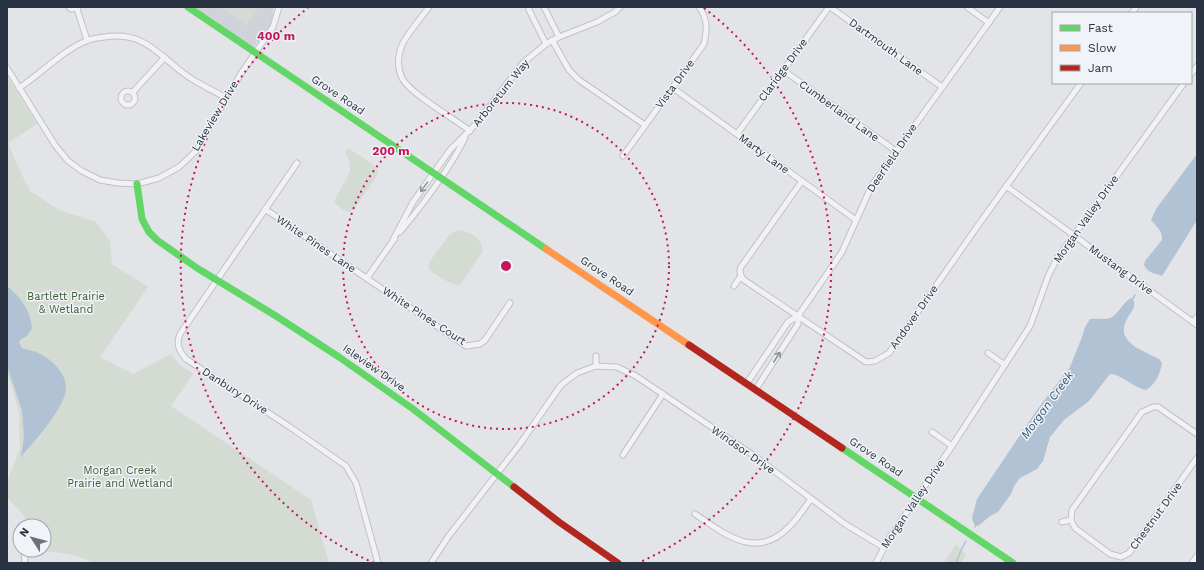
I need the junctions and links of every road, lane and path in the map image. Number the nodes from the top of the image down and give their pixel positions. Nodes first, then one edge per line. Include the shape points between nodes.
1 (69, 7) edge
2 (188, 7) edge
3 (279, 7) edge
4 (429, 7) edge
5 (529, 7) edge
6 (544, 7) edge
7 (620, 7) edge
8 (699, 7) edge
9 (830, 7) edge
10 (967, 7) edge
11 (1000, 7) edge
12 (78, 8) edge
13 (988, 23) junction
14 (559, 37) junction
15 (87, 40) junction
16 (552, 40) junction
17 (546, 44) junction
18 (255, 53) junction
19 (165, 57) junction
20 (7, 68) edge
21 (783, 70) junction
22 (1080, 84) edge
23 (1183, 84) edge
24 (942, 87) junction
25 (19, 88) junction
26 (673, 88) junction
27 (133, 92) dead end
28 (226, 98) junction
29 (645, 125) junction
30 (470, 131) junction
31 (737, 134) junction
32 (466, 136) junction
33 (896, 151) junction
34 (623, 156) dead end
35 (296, 163) dead end
36 (433, 173) junction
37 (440, 178) junction
38 (802, 181) junction
39 (137, 184) junction
40 (1006, 186) junction
41 (265, 209) junction
42 (856, 220) junction
43 (1074, 235) junction
44 (393, 240) junction
45 (741, 276) junction
46 (367, 278) junction
47 (216, 281) junction
48 (734, 286) dead end
49 (510, 303) dead end
50 (798, 316) junction
51 (1197, 317) edge
52 (1195, 323) edge
53 (988, 353) dead end
54 (596, 356) dead end
55 (1005, 365) junction
56 (596, 366) junction
57 (746, 383) junction
58 (756, 389) junction
59 (663, 394) junction
60 (932, 432) dead end
61 (1197, 434) edge
62 (952, 446) junction
63 (623, 455) dead end
64 (1197, 458) edge
65 (497, 475) junction
66 (917, 498) junction
67 (810, 499) junction
68 (696, 514) dead end
69 (1071, 520) junction
70 (1062, 522) dead end
71 (883, 547) junction
72 (1197, 556) edge
73 (378, 563) edge
74 (431, 563) edge
75 (618, 563) edge
76 (876, 563) edge
77 (1013, 563) edge
78 (1192, 563) edge

1 - 12 street
2 - 18 street, Grove Road
3 - 18 street, Lakeview Drive via 273,27
4 - 30 street via 403,43 398,66 402,78 411,89
5 - 17 street
6 - 14 street
7 - 14 street, Arboretum Way via 598,22
8 - 26 street, Vista Drive via 707,30 704,44
9 - 21 street, Claridge Drive
9 - 24 street, Dartmouth Lane
10 - 13 street
11 - 13 street, Deerfield Drive
12 - 15 street
13 - 24 street, Deerfield Drive
14 - 16 street, Arboretum Way
15 - 19 street via 111,36 133,38 154,48
15 - 25 street via 65,53
16 - 17 street, Arboretum Way
16 - 29 street via 569,70 579,80
17 - 30 street, Arboretum Way via 523,63
18 - 28 street, Lakeview Drive
18 - 36 street, Grove Road
19 - 27 street
19 - 28 street via 186,75
20 - 25 street, Lakeview Drive
21 - 31 street, Claridge Drive
21 - 33 street, Cumberland Lane
22 - 40 street, Andover Drive
23 - 43 street, Morgan Valley Drive
24 - 33 street, Deerfield Drive
25 - 39 street, Lakeview Drive via 54,145 68,161 100,180 118,184
26 - 29 street, Vista Drive
26 - 31 street, Marty Lane
28 - 39 street, Lakeview Drive via 196,151 180,167 159,178
29 - 34 street, Vista Drive
30 - 32 street, Arboretum Way
31 - 38 street, Marty Lane
32 - 36 street, Arboretum Way via 450,150
32 - 37 street, Arboretum Way via 456,156
33 - 42 street, Deerfield Drive via 872,185
35 - 41 street, Danbury Drive
36 - 37 street, Grove Road
36 -> 44 street, Arboretum Way via 413,202
37 - 44 street, Arboretum Way
37 - 57 street, Grove Road
38 - 42 street, Marty Lane
38 - 45 street via 741,267
39 - 47 street, Isleview Drive via 142,219 149,232
40 - 43 street, Mustang Drive
40 - 50 street, Andover Drive via 889,353 882,358 866,362
41 - 46 street, White Pines Lane
41 - 47 street, Danbury Drive
42 - 50 street, Deerfield Drive via 842,252
43 - 52 street, Mustang Drive
43 - 55 street, Morgan Valley Drive via 1051,269 1030,326
44 - 46 street, Arboretum Way
45 - 48 street
45 - 50 street, Andover Drive
46 - 49 street, White Pines Court via 466,346 480,344 485,340
47 - 65 street, Isleview Drive via 339,357 413,409
47 - 73 street, Danbury Drive via 180,334 179,351 346,466 356,483
50 - 57 street via 788,322
58 -> 50 street via 798,324
51 - 52 street
53 - 55 street
54 - 56 street
55 - 62 street, Morgan Valley Drive
56 - 59 street, Windsor Drive via 626,370
56 - 65 street, Windsor Drive via 577,373 560,385
57 - 58 street, Grove Road
58 - 66 street, Grove Road
59 - 63 street
59 - 67 street, Windsor Drive via 753,455
60 - 62 street
61 - 69 street via 1162,409 1153,407 1145,410 1072,510
62 - 66 street, Morgan Valley Drive
64 - 69 street, Chestnut Drive via 1129,554 1121,557 1110,554 1075,528
65 - 74 street, Windsor Drive
65 - 75 street, Isleview Drive
66 - 71 street, Morgan Valley Drive
66 - 77 street, Grove Road
67 - 68 street via 780,535 765,542 750,544 724,534
67 - 71 street, Windsor Drive
69 - 70 street
71 - 76 street, Morgan Valley Drive
72 - 78 street

